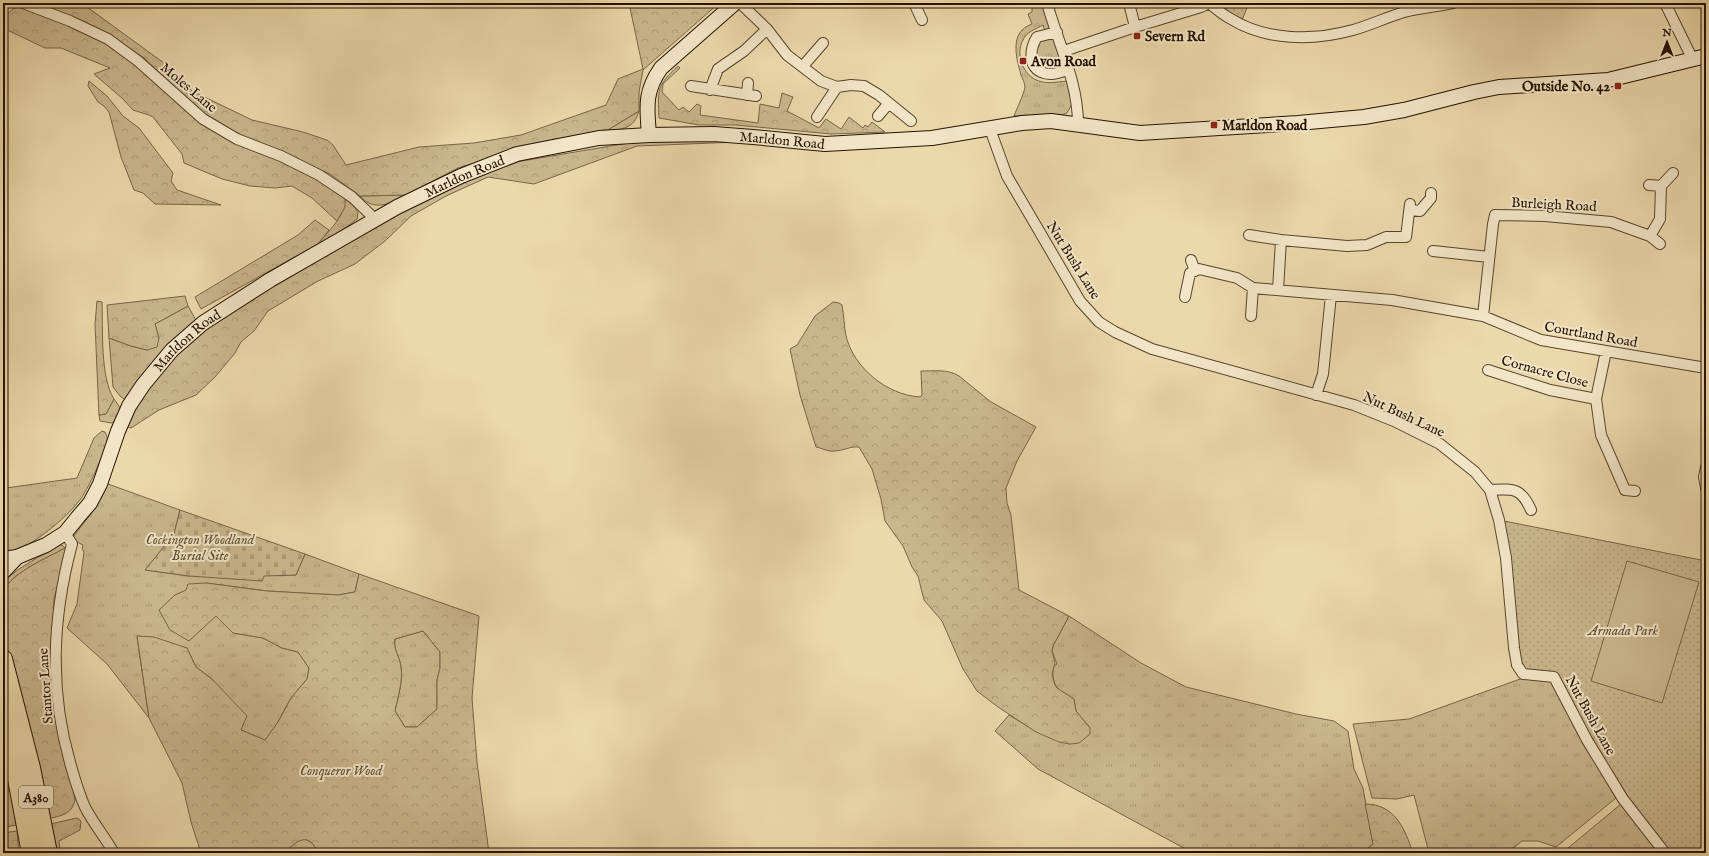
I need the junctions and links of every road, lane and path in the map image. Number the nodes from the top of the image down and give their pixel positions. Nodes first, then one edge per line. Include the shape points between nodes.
1 (23, 3) edge
2 (735, 3) edge
3 (740, 3) edge
4 (914, 3) edge
5 (1048, 3) edge
6 (1129, 3) edge
7 (1209, 3) edge
8 (1453, 3) edge
9 (1665, 3) edge
10 (922, 20) dead end
11 (1135, 27) junction
12 (767, 29) junction
13 (1057, 32) junction
14 (823, 43) dead end
15 (1064, 52) junction
16 (1699, 58) edge
17 (803, 66) junction
18 (1068, 70) junction
19 (748, 83) dead end
20 (691, 86) dead end
21 (837, 87) junction
22 (710, 90) junction
23 (889, 103) junction
24 (878, 116) dead end
25 (817, 117) dead end
26 (912, 121) dead end
27 (1078, 124) junction
28 (990, 128) junction
29 (649, 135) junction
30 (1673, 173) dead end
31 (1649, 185) dead end
32 (1661, 186) junction
33 (1431, 193) dead end
34 (376, 220) junction
35 (1248, 235) dead end
36 (1650, 236) junction
37 (1281, 240) junction
38 (1660, 244) dead end
39 (1433, 251) dead end
40 (1489, 257) junction
41 (1191, 260) dead end
42 (1195, 271) junction
43 (1253, 288) junction
44 (1278, 290) junction
45 (1331, 295) junction
46 (1185, 297) dead end
47 (1251, 316) dead end
48 (1483, 316) junction
49 (1606, 351) junction
50 (1706, 368) edge
51 (1488, 370) dead end
52 (1316, 395) junction
53 (1596, 399) junction
54 (1706, 467) edge
55 (1706, 488) edge
56 (1490, 490) junction
57 (1626, 493) dead end
58 (1531, 510) dead end
59 (65, 533) junction
60 (17, 557) junction
61 (3, 559) edge
62 (3, 572) edge
63 (3, 659) edge
64 (3, 720) edge
65 (31, 853) edge
66 (48, 853) edge
67 (114, 853) edge
68 (1664, 853) edge

1 - 34 street, Moles Lane via 108,39 138,61 203,119 237,139 281,156 319,175 352,197
2 - 29 street via 661,68 652,80 648,98
3 - 12 street
4 - 10 street
5 - 13 street
6 - 11 street
7 - 8 street via 1231,20 1253,30 1294,38 1328,36 1354,30 1408,11
7 - 11 street
9 - 16 street
11 - 15 street
12 - 17 street via 787,55
12 - 22 street via 744,51 718,70
13 - 15 street
13 - 18 street via 1037,37 1031,50 1033,64 1038,71 1044,73
14 - 17 street
15 - 18 street
16 - 27 street, Marldon Road via 1608,80 1493,88 1364,117 1140,133
17 - 21 street via 821,81
18 - 27 street via 1078,107
19 - 22 street via 751,95
20 - 22 street
21 - 23 street via 864,86
21 - 25 street
23 - 24 street
23 - 26 street
27 - 28 street, Marldon Road via 1051,121
28 - 29 street, Marldon Road via 932,138 825,144 754,136
28 - 52 street, Nut Bush Lane via 1007,176 1080,301 1099,322 1152,349
29 - 34 street, Marldon Road via 599,138 517,154 461,176
30 - 32 street
31 - 32 street
32 - 36 street via 1660,219
33 - 37 street via 1432,198 1420,211 1410,207 1406,237 1386,237 1367,245 1347,246
34 - 59 street, Marldon Road via 270,280 203,322 172,350 129,406 90,503
35 - 37 street
36 - 38 street, Burleigh Road
36 - 40 street, Burleigh Road via 1611,222 1545,216 1495,215
37 - 44 street
39 - 40 street
40 - 48 street, Burleigh Road
41 - 42 street
42 - 43 street, Courtland Road via 1199,269 1237,278
42 - 46 street via 1190,273
43 - 44 street, Courtland Road
43 - 47 street
44 - 45 street, Courtland Road
45 - 48 street, Courtland Road via 1392,300
45 - 52 street via 1323,374
48 - 49 street, Courtland Road via 1541,340
49 - 50 street, Courtland Road
49 - 53 street
51 - 53 street, Cornacre Close via 1550,390
52 - 56 street, Nut Bush Lane via 1354,405 1440,444 1475,472
53 - 57 street via 1601,435
54 - 55 street
56 - 58 street via 1512,489 1526,497
56 - 68 street, Nut Bush Lane via 1506,558 1509,607 1517,664 1523,674 1554,677 1587,740 1623,799
59 - 60 street, Marldon Road via 46,545
59 - 67 street, Stantor Lane via 72,544 59,596 56,629 55,671 58,711 67,753 80,794 91,819
60 - 61 street, Marldon Road
60 - 62 street, Marldon Road
63 - 66 highway, A380 via 26,748
64 - 65 highway, A380

